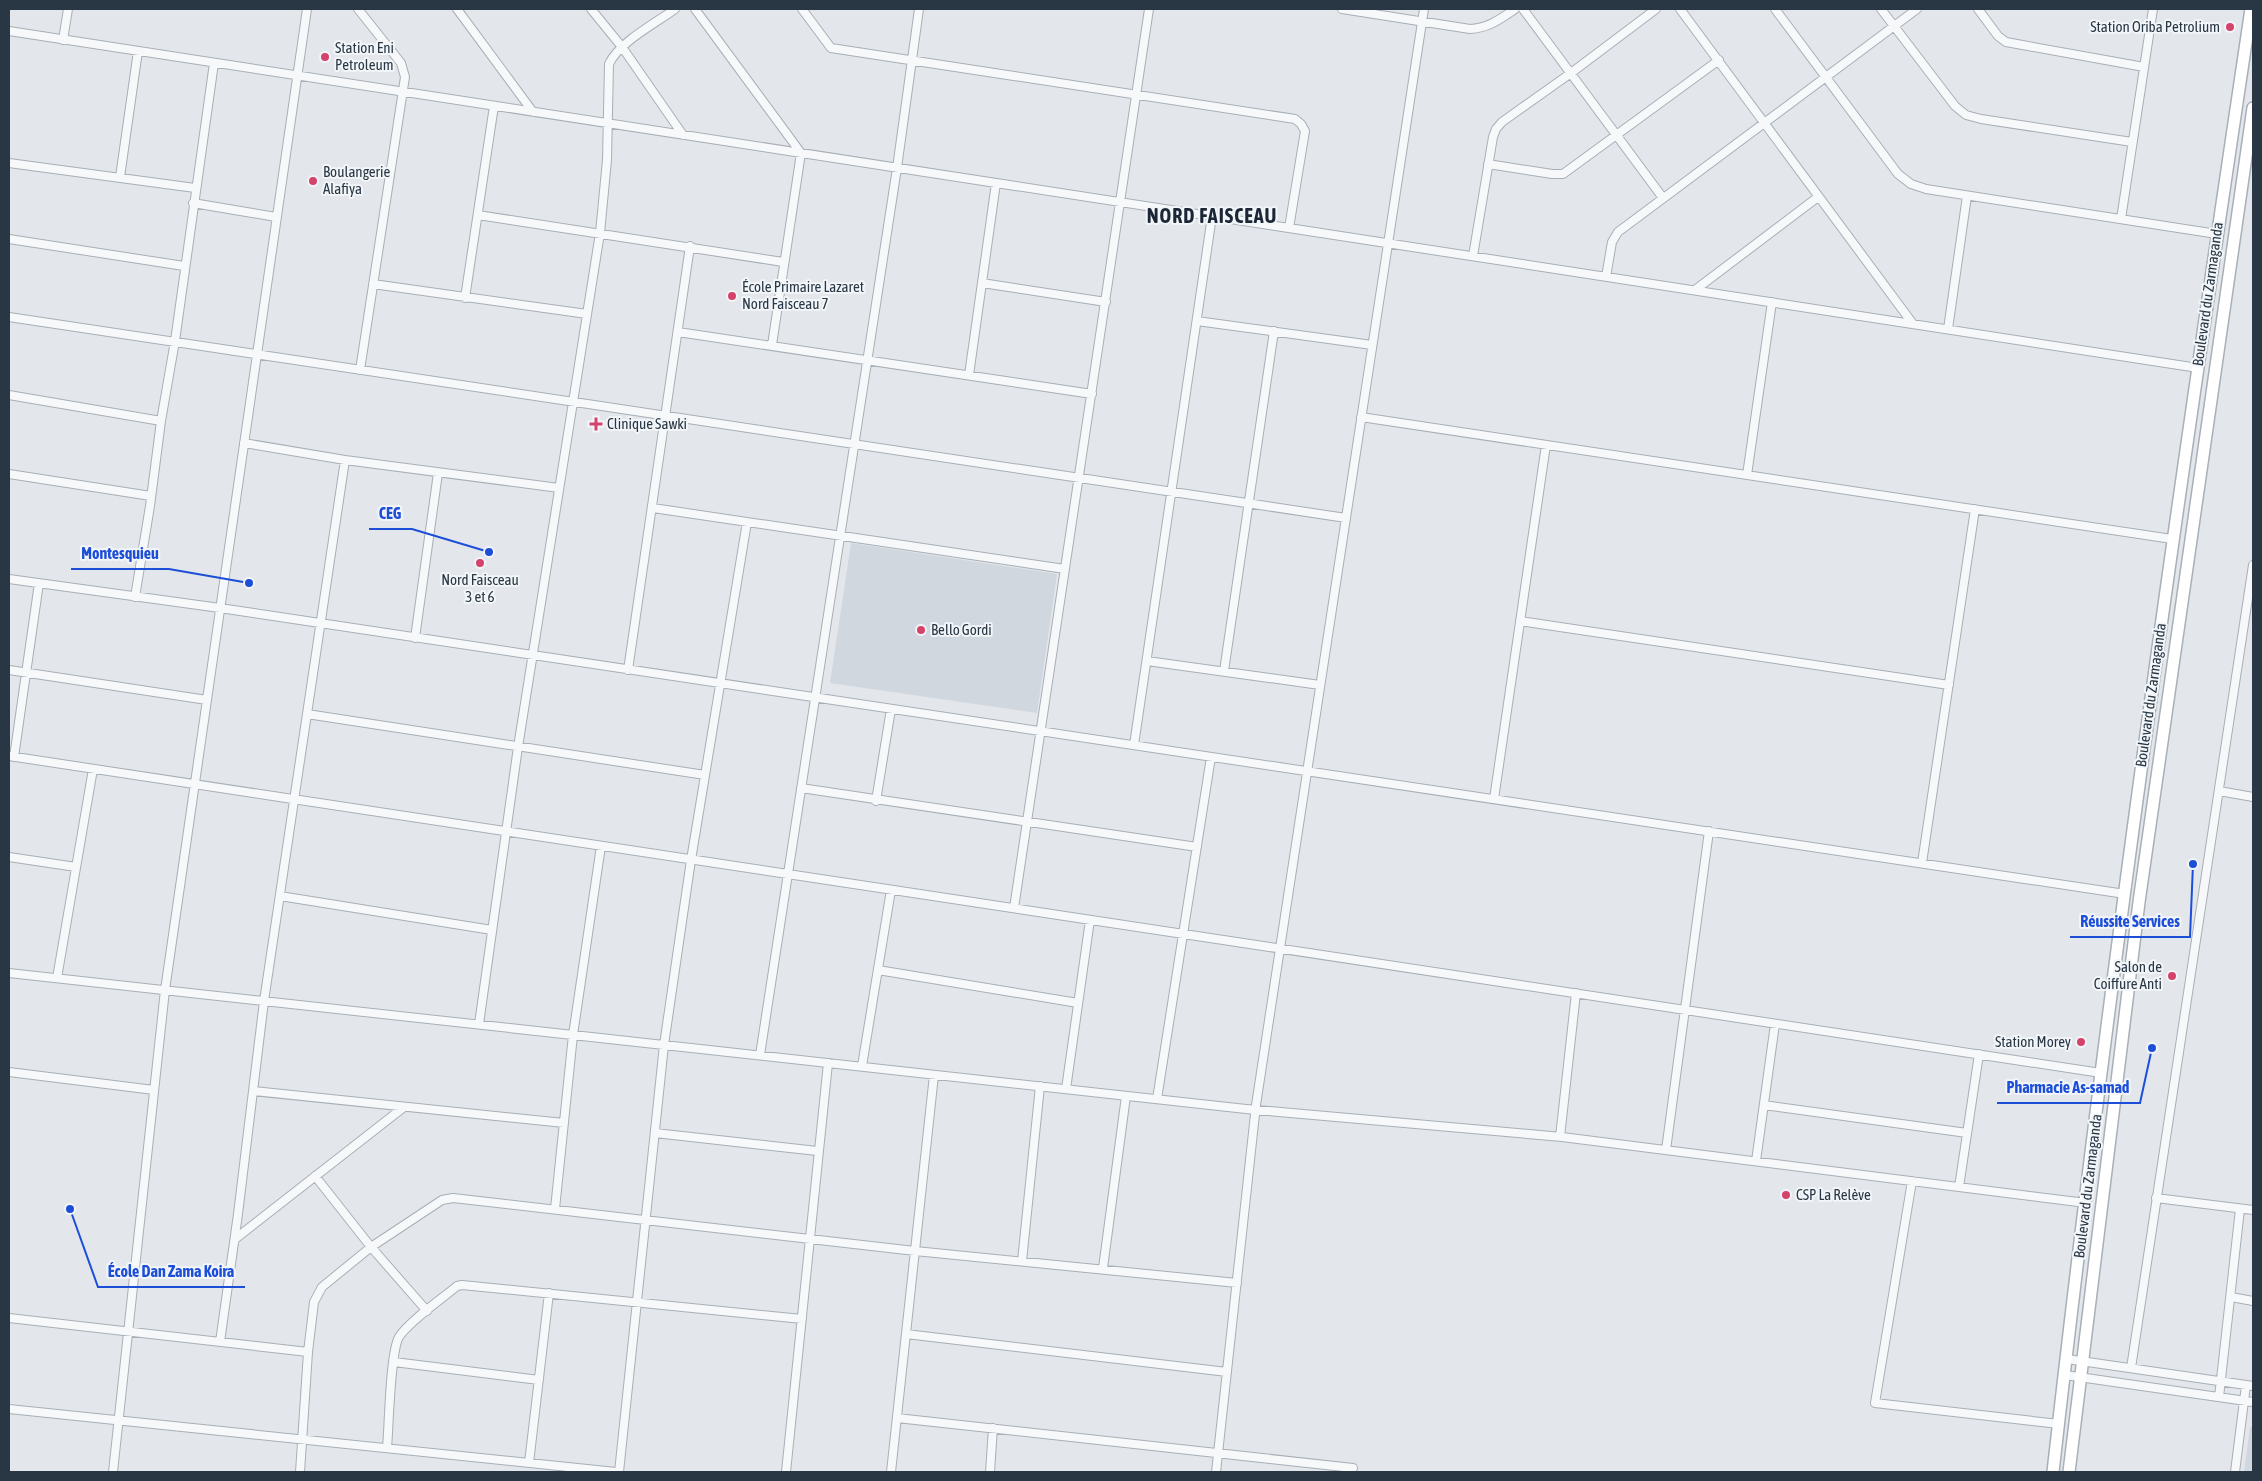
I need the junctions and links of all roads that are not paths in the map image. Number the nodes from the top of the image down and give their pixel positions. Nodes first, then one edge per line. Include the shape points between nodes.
1 (68, 9) edge
2 (306, 9) edge
3 (358, 9) edge
4 (456, 9) edge
5 (591, 9) edge
6 (675, 9) edge
7 (695, 9) edge
8 (802, 9) edge
9 (919, 9) edge
10 (1150, 9) edge
11 (1342, 9) edge
12 (1424, 9) edge
13 (1515, 9) edge
14 (1523, 9) edge
15 (1656, 9) edge
16 (1680, 9) edge
17 (1775, 9) edge
18 (1881, 9) edge
19 (1917, 9) edge
20 (1978, 9) edge
21 (2153, 9) edge
22 (2251, 9) edge
23 (1422, 21) junction
24 (1894, 27) junction
25 (9, 31) edge
26 (63, 40) junction
27 (622, 47) junction
28 (138, 51) junction
29 (1719, 60) junction
30 (911, 61) junction
31 (214, 63) junction
32 (2144, 66) junction
33 (1571, 73) junction
34 (297, 76) junction
35 (1826, 77) junction
36 (403, 92) junction
37 (1135, 94) junction
38 (494, 106) junction
39 (2253, 108) edge
40 (534, 112) junction
41 (606, 123) junction
42 (1763, 123) junction
43 (683, 135) junction
44 (1617, 135) junction
45 (2132, 142) junction
46 (801, 153) junction
47 (9, 163) edge
48 (1488, 164) junction
49 (897, 168) junction
50 (120, 177) junction
51 (996, 183) junction
52 (195, 188) junction
53 (1967, 196) junction
54 (1818, 197) junction
55 (1663, 198) junction
56 (1120, 202) junction
57 (193, 203) junction
58 (478, 215) junction
59 (1212, 216) junction
60 (276, 218) junction
61 (2121, 219) junction
62 (1290, 228) junction
63 (600, 233) junction
64 (2217, 234) junction
65 (9, 239) edge
66 (1388, 243) junction
67 (690, 246) junction
68 (1473, 256) junction
69 (783, 262) junction
70 (184, 266) junction
71 (1606, 277) junction
72 (373, 284) junction
73 (982, 284) junction
74 (1694, 290) junction
75 (465, 298) junction
76 (1106, 302) junction
77 (1772, 302) junction
78 (588, 314) junction
79 (9, 317) edge
80 (1197, 321) junction
81 (1913, 324) junction
82 (1948, 329) junction
83 (678, 332) junction
84 (1274, 332) junction
85 (175, 341) junction
86 (772, 345) junction
87 (1372, 345) junction
88 (256, 355) junction
89 (867, 359) junction
90 (2198, 368) junction
91 (360, 370) junction
92 (969, 375) junction
93 (1092, 394) junction
94 (9, 395) edge
95 (574, 402) junction
96 (666, 416) junction
97 (1361, 417) junction
98 (161, 421) junction
99 (244, 443) junction
100 (853, 444) junction
101 (1546, 445) junction
102 (346, 460) junction
103 (438, 473) junction
104 (9, 474) edge
105 (1747, 475) junction
106 (1080, 478) junction
107 (559, 488) junction
108 (1172, 492) junction
109 (151, 496) junction
110 (1248, 504) junction
111 (653, 508) junction
112 (1975, 509) junction
113 (1346, 518) junction
114 (747, 522) junction
115 (840, 536) junction
116 (2172, 539) junction
117 (2253, 565) edge
118 (1066, 570) junction
119 (9, 579) edge
120 (39, 583) junction
121 (135, 597) junction
122 (220, 608) junction
123 (1520, 621) junction
124 (320, 623) junction
125 (415, 638) junction
126 (533, 655) junction
127 (1147, 661) junction
128 (9, 670) edge
129 (628, 670) junction
130 (1224, 672) junction
131 (27, 673) junction
132 (720, 683) junction
133 (1320, 685) junction
134 (1949, 685) junction
135 (816, 698) junction
136 (207, 700) junction
137 (891, 709) junction
138 (307, 714) junction
139 (1041, 731) junction
140 (1134, 745) junction
141 (518, 747) junction
142 (12, 757) edge
143 (1211, 757) junction
144 (93, 769) junction
145 (1307, 771) junction
146 (705, 775) junction
147 (194, 784) junction
148 (801, 788) junction
149 (2219, 791) junction
150 (2253, 797) edge
151 (294, 799) junction
152 (1494, 799) junction
153 (876, 800) junction
154 (1028, 822) junction
155 (506, 832) junction
156 (1709, 832) junction
157 (601, 846) junction
158 (1197, 848) junction
159 (9, 856) edge
160 (691, 860) junction
161 (1922, 863) junction
162 (76, 867) junction
163 (788, 874) junction
164 (891, 890) junction
165 (2125, 894) junction
166 (280, 896) junction
167 (1014, 908) junction
168 (1090, 920) junction
169 (492, 930) junction
170 (1182, 934) junction
171 (1280, 949) junction
172 (878, 970) junction
173 (9, 973) edge
174 (57, 978) junction
175 (165, 990) junction
176 (1576, 994) junction
177 (264, 1001) junction
178 (1078, 1003) junction
179 (1685, 1010) junction
180 (479, 1024) junction
181 (1776, 1024) junction
182 (573, 1035) junction
183 (664, 1045) junction
184 (1979, 1054) junction
185 (760, 1055) junction
186 (828, 1063) junction
187 (862, 1066) junction
188 (9, 1072) edge
189 (2101, 1073) junction
190 (934, 1074) junction
191 (1040, 1086) junction
192 (1066, 1089) junction
193 (154, 1090) junction
194 (253, 1091) junction
195 (1126, 1096) junction
196 (1157, 1099) junction
197 (1764, 1105) junction
198 (404, 1107) junction
199 (1255, 1110) junction
200 (564, 1123) junction
201 (655, 1133) junction
202 (1967, 1133) junction
203 (1560, 1137) junction
204 (1666, 1150) junction
205 (817, 1151) junction
206 (1756, 1162) junction
207 (315, 1176) junction
208 (1912, 1181) junction
209 (1959, 1187) junction
210 (2156, 1198) junction
211 (2086, 1203) junction
212 (556, 1209) junction
213 (2240, 1209) junction
214 (2253, 1210) edge
215 (646, 1219) junction
216 (809, 1238) junction
217 (235, 1239) junction
218 (371, 1247) junction
219 (915, 1251) junction
220 (1022, 1261) junction
221 (1103, 1268) junction
222 (1237, 1283) junction
223 (549, 1293) junction
224 (2231, 1297) junction
225 (2253, 1301) edge
226 (637, 1302) junction
227 (427, 1311) junction
228 (9, 1318) edge
229 (802, 1318) junction
230 (128, 1331) junction
231 (906, 1334) junction
232 (220, 1342) junction
233 (308, 1352) junction
234 (2067, 1359) junction
235 (2081, 1360) junction
236 (394, 1362) junction
237 (2131, 1368) junction
238 (1227, 1372) junction
239 (2079, 1376) junction
240 (2064, 1379) junction
241 (539, 1380) junction
242 (2221, 1381) junction
243 (2250, 1386) edge
244 (2219, 1397) junction
245 (2244, 1401) junction
246 (2253, 1402) edge
247 (9, 1409) edge
248 (897, 1418) junction
249 (119, 1420) junction
250 (2058, 1424) junction
251 (993, 1428) junction
252 (302, 1439) junction
253 (387, 1448) junction
254 (1218, 1454) junction
255 (529, 1463) junction
256 (1353, 1468) dead end
257 (113, 1472) edge
258 (300, 1472) edge
259 (617, 1472) edge
260 (786, 1472) edge
261 (891, 1472) edge
262 (990, 1472) edge
263 (1216, 1472) edge
264 (2053, 1472) edge
265 (2069, 1472) edge
266 (2235, 1472) edge

1 - 26 street
2 - 34 street
3 - 36 street via 402,63 405,77
4 - 40 street
5 - 27 street
6 - 27 street
7 - 46 street
8 - 30 street via 831,48
9 - 30 street
10 - 37 street
11 - 23 street
12 - 23 street
13 - 23 street via 1482,28
14 - 33 street
15 - 33 street
16 - 29 street
17 - 35 street
18 - 24 street
19 - 24 street
20 - 32 street via 2006,42
21 - 32 street
22 - 64 main road, Boulevard du Zarmaganda
23 - 66 street
24 - 35 street
24 - 45 street via 1955,106 1966,115
25 - 26 street
26 - 28 street
27 - 41 street via 609,64
27 - 43 street
28 - 31 street
28 - 50 street
29 - 42 street
29 - 44 street
30 - 37 street
30 - 49 street
31 - 34 street
31 - 52 street
32 - 45 street
33 - 44 street
33 - 48 street via 1502,122 1496,129
34 - 36 street
34 - 60 street
35 - 42 street
35 - 53 street via 1898,174 1926,190
36 - 38 street
36 - 72 street
37 - 56 street
37 - 62 street via 1295,119 1302,124 1305,131
38 - 40 street
38 - 58 street
39 - 235 main road, Boulevard du Zarmaganda via 2140,893
40 - 41 street
41 - 43 street
41 - 63 street
42 - 54 street
42 - 55 street
43 - 46 street
44 - 48 street via 1563,174
44 - 55 street
45 - 61 street
46 - 49 street
46 - 69 street
47 - 50 street
48 - 68 street
49 - 51 street
49 - 89 street
50 - 52 street
51 - 56 street
51 - 73 street
52 - 57 street
53 - 61 street
53 - 82 street
54 - 74 street
54 - 81 street
55 - 71 street via 1618,232 1612,242
56 - 59 street
56 - 76 street
57 - 60 street
57 - 70 street
58 - 63 street
58 - 75 street
59 - 62 street
59 - 80 street
60 - 88 street
61 - 64 street
62 - 66 street
63 - 67 street
63 - 78 street
64 - 90 main road, Boulevard du Zarmaganda
65 - 70 street
66 - 68 street
66 - 87 street
67 - 69 street
67 - 83 street
68 - 71 street
69 - 86 street
70 - 85 street
71 - 74 street
72 - 75 street
72 - 91 street
73 - 76 street
73 - 92 street
74 - 77 street
75 - 78 street
76 - 93 street
77 - 81 street
77 - 105 street
78 - 95 street
79 - 85 street
80 - 84 street
80 - 108 street
81 - 82 street
82 - 90 street
83 - 86 street
83 - 96 street
84 - 87 street
84 - 110 street
85 - 88 street
85 - 98 street
86 - 89 street
87 - 97 street
88 - 91 street
88 - 99 street
89 - 92 street
89 - 100 street
90 - 116 main road, Boulevard du Zarmaganda
91 - 95 street
92 - 93 street
93 - 106 street
94 - 98 street
95 - 96 street
95 - 107 street
96 - 100 street
96 - 111 street
97 - 101 street
97 - 113 street
98 - 109 street
99 - 102 street
99 - 122 street
100 - 106 street
100 - 115 street
101 - 105 street
101 - 123 street
102 - 103 street
102 - 124 street
103 - 107 street
103 - 125 street
104 - 109 street
105 - 112 street
106 - 108 street
106 - 118 street
107 - 126 street
108 - 110 street
108 - 127 street
109 - 121 street
110 - 113 street
110 - 130 street
111 - 114 street
111 - 129 street
112 - 116 street
112 - 134 street
113 - 133 street
114 - 115 street
114 - 132 street
115 - 118 street
115 - 135 street
116 - 165 main road, Boulevard du Zarmaganda
117 - 149 street
118 - 139 street
119 - 120 street
120 - 121 street
120 - 131 street
121 - 122 street
122 - 124 street
122 - 136 street
123 - 134 street
123 - 152 street
124 - 125 street
124 - 138 street
125 - 126 street
126 - 129 street
126 - 141 street
127 - 130 street
127 - 140 street
128 - 131 street
129 - 132 street
130 - 133 street
131 - 136 street
131 - 142 street
132 - 135 street
132 - 146 street
133 - 145 street
134 - 161 street
135 - 137 street
135 - 148 street
136 - 147 street
137 - 139 street
137 - 153 street
138 - 141 street
138 - 151 street
139 - 140 street
139 - 154 street
140 - 143 street
141 - 146 street
141 - 155 street
142 - 144 street
143 - 145 street
143 - 158 street
144 - 147 street
144 - 162 street
145 - 152 street
145 - 171 street
146 - 160 street
147 - 151 street
147 - 175 street
148 - 153 street
148 - 163 street
149 - 150 street
149 - 210 street
151 - 155 street
151 - 166 street
152 - 156 street
153 - 154 street
154 - 158 street
154 - 167 street
155 - 157 street
155 - 169 street
156 - 161 street
156 - 179 street
157 - 160 street
157 - 182 street
158 - 170 street
159 - 162 street
160 - 163 street
160 - 183 street
161 - 165 street
162 - 174 street
163 - 164 street
163 - 185 street
164 - 167 street
164 - 172 street
165 - 189 main road, Boulevard du Zarmaganda
166 - 169 street
166 - 177 street
167 - 168 street
168 - 170 street
168 - 178 street
169 - 180 street
170 - 171 street
170 - 196 street
171 - 176 street
171 - 199 street
172 - 178 street
172 - 187 street
173 - 174 street
174 - 175 street
175 - 177 street
175 - 193 street
176 - 179 street
176 - 203 street
177 - 180 street
177 - 194 street
178 - 192 street
179 - 181 street
179 - 204 street
180 - 182 street
181 - 184 street
181 - 197 street
182 - 183 street
182 - 200 street
183 - 185 street
183 - 201 street
184 - 189 street
184 - 202 street
185 - 186 street
186 - 187 street
186 - 205 street
187 - 190 street
188 - 193 street
189 - 211 main road, Boulevard du Zarmaganda
190 - 191 street
190 - 219 street
191 - 192 street
191 - 220 street
192 - 195 street
193 - 230 street
194 - 198 street
194 - 217 street
195 - 196 street
195 - 221 street
196 - 199 street
197 - 202 street
197 - 206 street
198 - 200 street
198 - 207 street
199 - 203 street
199 - 222 street
200 - 212 street
201 - 205 street
201 - 215 street
202 - 209 street
203 - 204 street
204 - 206 street
205 - 216 street
206 - 208 street
207 - 217 street
207 - 218 street
208 - 209 street
208 - 250 street via 1875,1403
209 - 211 street
210 - 213 street
210 - 237 street
211 - 234 main road, Boulevard du Zarmaganda
212 - 215 street
212 - 218 street via 447,1198
213 - 214 street
213 - 224 street
215 - 216 street
215 - 226 street
216 - 219 street
216 - 229 street
217 - 232 street
218 - 227 street
218 - 233 street via 317,1294
219 - 220 street
219 - 231 street
220 - 221 street
221 - 222 street
222 - 238 street
223 - 226 street
223 - 227 street via 462,1285
223 - 241 street
224 - 225 street
224 - 242 street
226 - 229 street
226 - 259 street
227 - 236 street via 398,1338
228 - 230 street
229 - 260 street
230 - 232 street
230 - 249 street
231 - 238 street
231 - 248 street
232 - 233 street
233 - 252 street
234 - 235 street
234 - 240 main road, Boulevard du Zarmaganda
235 - 237 street
235 - 239 main road, Boulevard du Zarmaganda
236 - 241 street
236 - 253 street
237 - 242 street
238 - 254 street
239 - 240 street
239 - 244 street
239 - 265 main road, Boulevard du Zarmaganda
240 - 250 main road, Boulevard du Zarmaganda
241 - 255 street
242 - 243 street
242 - 244 street
243 - 245 street
244 - 245 street
245 - 246 street
245 - 266 street
247 - 249 street
248 - 251 street
248 - 261 street
249 - 252 street
249 - 257 street
250 - 264 main road, Boulevard du Zarmaganda
251 - 254 street
251 - 262 street
252 - 253 street
252 - 258 street
253 - 255 street
254 - 256 street
254 - 263 street
255 - 259 street

